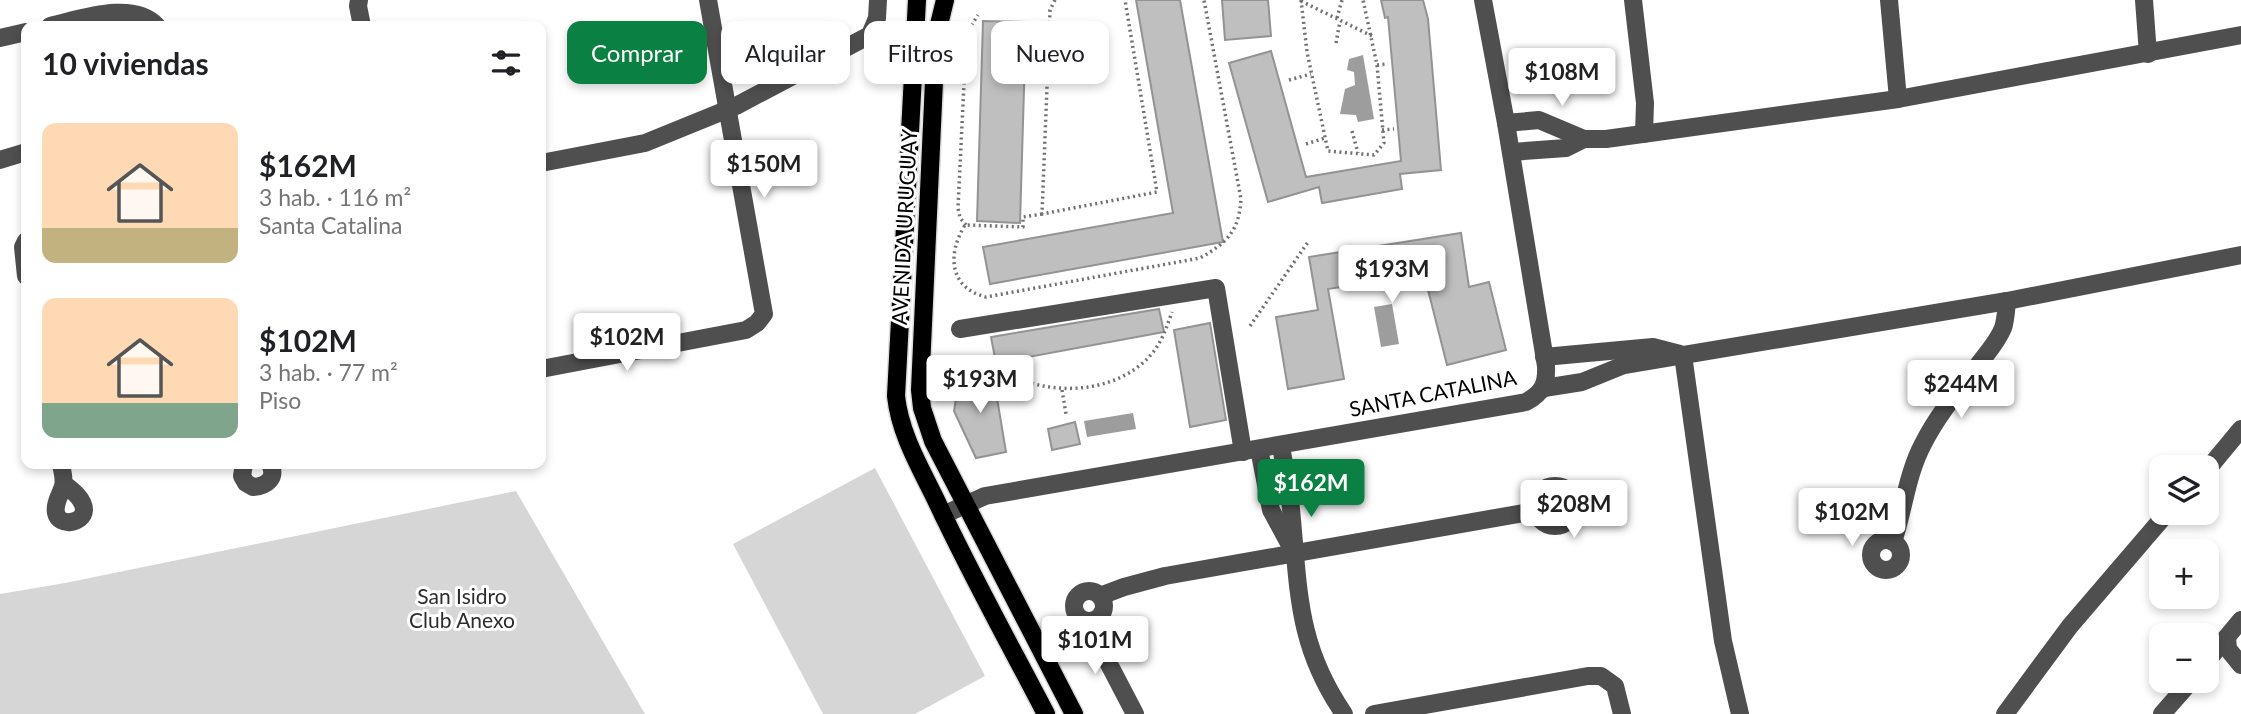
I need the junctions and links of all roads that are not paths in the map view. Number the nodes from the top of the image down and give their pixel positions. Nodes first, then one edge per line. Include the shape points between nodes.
1 (359, 0) edge
2 (708, 0) edge
3 (878, 0) edge
4 (916, 0) edge
5 (945, 0) edge
6 (1483, 0) edge
7 (1633, 0) edge
8 (1889, 0) edge
9 (2144, 0) edge
10 (70, 21) edge
11 (152, 21) edge
12 (361, 21) edge
13 (21, 33) edge
14 (2241, 36) edge
15 (0, 38) edge
16 (2148, 54) junction
17 (1898, 99) junction
18 (728, 110) junction
19 (1506, 123) junction
20 (1644, 134) junction
21 (1584, 139) junction
22 (1511, 152) junction
23 (21, 154) edge
24 (0, 160) edge
25 (546, 162) edge
26 (2241, 255) edge
27 (2007, 301) junction
28 (960, 328) dead end
29 (1683, 355) junction
30 (1544, 357) junction
31 (546, 368) edge
32 (1544, 387) junction
33 (2241, 429) edge
34 (1281, 445) junction
35 (1251, 450) junction
36 (2219, 456) edge
37 (62, 469) edge
38 (243, 469) edge
39 (272, 469) edge
40 (64, 484) dead end
41 (966, 505) junction
42 (1535, 510) dead end
43 (943, 515) junction
44 (2157, 525) edge
45 (1894, 542) dead end
46 (1294, 554) junction
47 (1100, 596) junction
48 (2241, 620) edge
49 (1087, 622) junction
50 (2227, 637) junction
51 (2219, 647) edge
52 (2241, 665) edge
53 (2180, 693) edge
54 (1046, 714) edge
55 (1074, 714) edge
56 (1135, 714) edge
57 (1344, 714) edge
58 (1374, 714) edge
59 (1622, 714) edge
60 (1740, 714) edge
61 (2005, 714) edge
62 (2162, 714) edge

1 - 12 street
2 - 18 street
3 - 18 street via 870,34
4 - 43 main road, AVENIDA URUGUAY via 896,396 901,425
5 - 41 main road, AVENIDA URUGUAY via 936,37 920,390 926,425
6 - 19 street, SANTA CATALINA
7 - 20 street via 1645,103
8 - 17 street
9 - 16 street
10 - 11 street via 129,10
13 - 15 street
14 - 16 street
16 - 17 street
17 - 20 street
18 - 25 street via 645,143
18 - 31 street via 764,314 746,330
19 - 21 street via 1539,120
19 - 22 street, SANTA CATALINA
20 - 21 street
21 - 22 street via 1566,148
22 - 30 street, SANTA CATALINA
23 - 24 street
26 - 27 street
27 - 29 street
27 - 45 street via 2003,328 1993,346 1923,444
28 - 35 street via 1216,288
29 - 30 street via 1653,347
29 - 32 street via 1624,366 1582,382
29 - 60 street via 1723,641
30 - 32 street, SANTA CATALINA
32 - 34 street, SANTA CATALINA via 1526,402
33 - 36 street
34 - 35 street, SANTA CATALINA
34 - 46 street
35 - 41 street, SANTA CATALINA via 985,496
35 - 46 street via 1271,510
37 - 40 street
38 - 39 street via 242,476 253,487 266,484
41 - 43 street, SANTA CATALINA
41 - 55 main road, AVENIDA URUGUAY
42 - 46 street
43 - 54 main road, AVENIDA URUGUAY
44 - 61 street via 2070,626
46 - 47 street via 1166,576
46 - 57 street via 1299,600 1315,663
47 - 49 street via 1101,616
47 - 49 street via 1087,591 1075,600 1075,614
48 - 50 street
49 - 56 street
50 - 51 street
50 - 52 street via 2228,649
53 - 62 street
58 - 59 street via 1588,676 1601,676 1615,686

